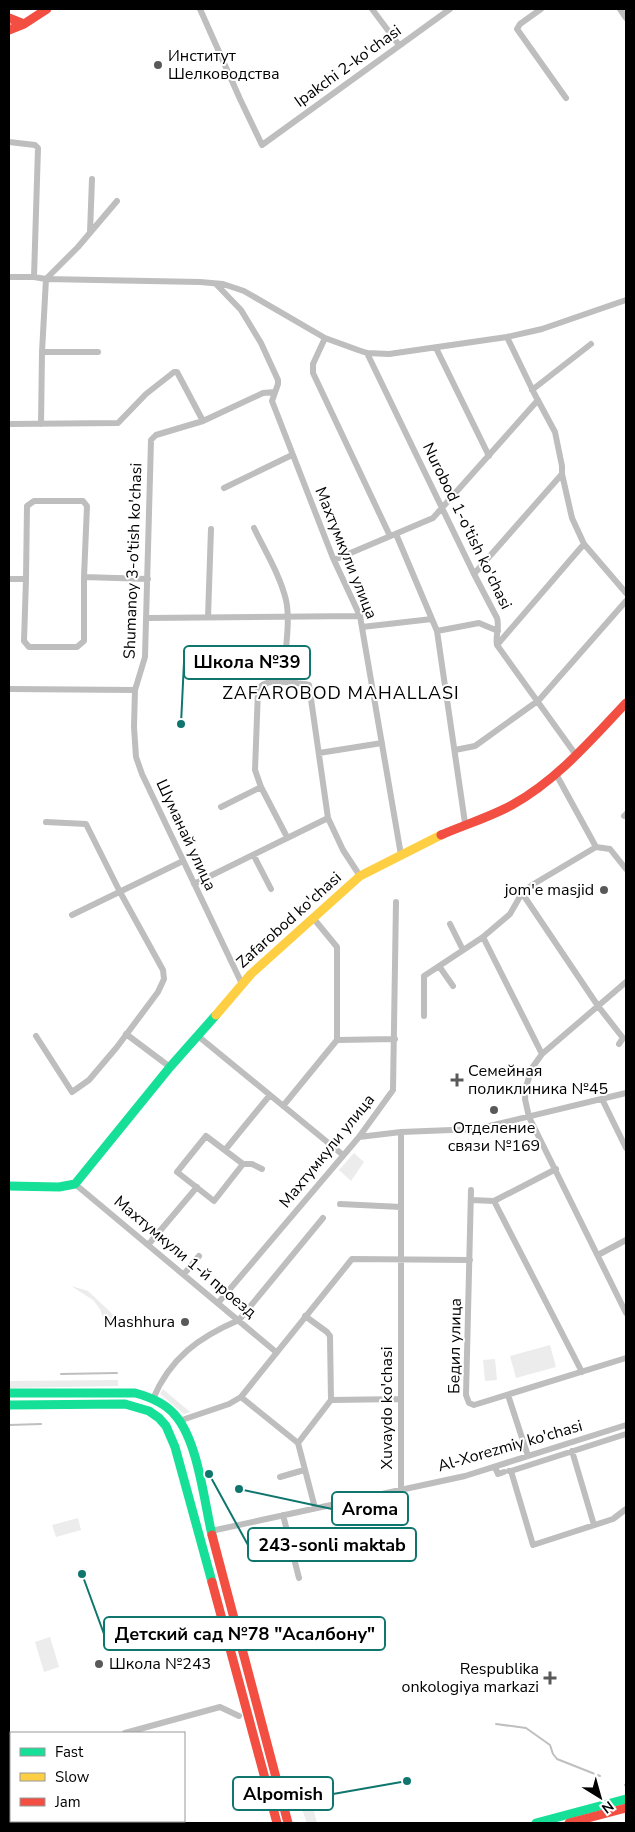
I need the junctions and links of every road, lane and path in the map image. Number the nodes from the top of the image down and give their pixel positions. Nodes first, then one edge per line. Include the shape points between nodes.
1 (47, 9) edge
2 (200, 9) edge
3 (372, 9) edge
4 (450, 9) edge
5 (541, 9) edge
6 (620, 9) edge
7 (9, 18) edge
8 (626, 18) edge
9 (24, 24) junction
10 (9, 30) edge
11 (399, 45) junction
12 (566, 98) dead end
13 (9, 142) edge
14 (92, 178) dead end
15 (117, 201) dead end
16 (90, 233) junction
17 (9, 277) edge
18 (34, 277) junction
19 (46, 280) junction
20 (216, 284) junction
21 (625, 302) edge
22 (507, 337) junction
23 (325, 338) junction
24 (591, 344) dead end
25 (436, 348) junction
26 (42, 352) junction
27 (98, 352) dead end
28 (367, 353) junction
29 (532, 390) junction
30 (274, 392) junction
31 (538, 400) junction
32 (202, 422) junction
33 (9, 424) edge
34 (41, 424) junction
35 (292, 455) junction
36 (488, 456) junction
37 (562, 474) junction
38 (224, 488) dead end
39 (442, 508) junction
40 (254, 528) dead end
41 (211, 529) dead end
42 (393, 535) junction
43 (584, 544) junction
44 (334, 560) junction
45 (474, 574) junction
46 (84, 577) junction
47 (9, 579) edge
48 (26, 579) junction
49 (148, 579) junction
50 (626, 593) edge
51 (626, 601) edge
52 (360, 616) junction
53 (208, 617) junction
54 (288, 617) junction
55 (148, 618) junction
56 (432, 619) junction
57 (362, 627) junction
58 (437, 631) junction
59 (498, 631) junction
60 (497, 645) junction
61 (283, 682) junction
62 (9, 689) edge
63 (135, 690) junction
64 (538, 700) junction
65 (626, 702) edge
66 (382, 744) junction
67 (455, 750) junction
68 (319, 753) junction
69 (576, 754) junction
70 (556, 774) junction
71 (261, 787) junction
72 (221, 806) dead end
73 (328, 818) junction
74 (46, 822) dead end
75 (465, 824) junction
76 (287, 837) junction
77 (596, 847) junction
78 (254, 856) junction
79 (401, 856) junction
80 (183, 861) junction
81 (626, 869) edge
82 (360, 876) junction
83 (194, 884) junction
84 (271, 889) dead end
85 (120, 892) junction
86 (522, 893) junction
87 (396, 902) dead end
88 (72, 914) dead end
89 (314, 919) junction
90 (450, 924) dead end
91 (483, 937) junction
92 (463, 950) junction
93 (439, 966) junction
94 (626, 982) edge
95 (242, 984) junction
96 (453, 986) dead end
97 (598, 1006) junction
98 (424, 1016) dead end
99 (126, 1034) junction
100 (36, 1036) dead end
101 (198, 1036) junction
102 (395, 1039) junction
103 (337, 1040) junction
104 (619, 1044) dead end
105 (542, 1054) junction
106 (170, 1068) junction
107 (626, 1093) edge
108 (270, 1095) junction
109 (602, 1099) junction
110 (283, 1106) junction
111 (529, 1117) junction
112 (402, 1132) junction
113 (359, 1137) junction
114 (626, 1148) edge
115 (225, 1150) junction
116 (343, 1155) junction
117 (243, 1164) junction
118 (262, 1169) dead end
119 (556, 1169) junction
120 (75, 1184) junction
121 (9, 1186) edge
122 (197, 1187) junction
123 (471, 1190) dead end
124 (470, 1200) junction
125 (494, 1201) junction
126 (340, 1204) dead end
127 (401, 1207) junction
128 (323, 1218) dead end
129 (626, 1240) edge
130 (148, 1245) junction
131 (598, 1255) junction
132 (199, 1256) dead end
133 (401, 1260) junction
134 (470, 1260) junction
135 (184, 1274) junction
136 (218, 1303) junction
137 (626, 1314) edge
138 (305, 1316) junction
139 (238, 1320) junction
140 (276, 1352) junction
141 (626, 1358) edge
142 (582, 1372) junction
143 (9, 1393) edge
144 (508, 1395) junction
145 (241, 1397) junction
146 (153, 1398) junction
147 (401, 1399) junction
148 (331, 1400) junction
149 (9, 1405) edge
150 (179, 1421) junction
151 (626, 1425) edge
152 (626, 1434) edge
153 (298, 1443) junction
154 (572, 1451) junction
155 (528, 1456) junction
156 (495, 1467) junction
157 (304, 1470) junction
158 (508, 1471) junction
159 (280, 1476) dead end
160 (401, 1489) junction
161 (315, 1508) junction
162 (626, 1509) edge
163 (194, 1515) junction
164 (283, 1515) junction
165 (594, 1525) junction
166 (211, 1531) junction
167 (204, 1551) junction
168 (299, 1578) dead end
169 (626, 1799) edge
170 (626, 1808) edge
171 (277, 1823) edge
172 (288, 1823) edge
173 (536, 1823) edge
174 (569, 1823) edge

1 - 9 main road
2 - 11 street, Ipakchi 2-ko'chasi via 262,145
3 - 11 street
4 - 11 street, Ipakchi 2-ko'chasi
5 - 12 street via 517,29
6 - 8 street
7 - 9 main road
9 - 10 main road
13 - 18 street via 38,146
14 - 16 street
15 - 16 street
16 - 19 street
17 - 18 street
18 - 19 street
19 - 20 street
19 - 26 street
20 - 23 street via 244,291
20 - 30 street, Махтумкули улица via 241,310 261,343 278,380
21 - 22 street
22 - 25 street
22 - 29 street
23 - 28 street
23 - 42 street via 313,364 313,373
24 - 29 street
25 - 28 street via 389,354
25 - 36 street
26 - 27 street
26 - 34 street
28 - 39 street, Nurobod 1-o'tish ko'chasi
29 - 31 street
30 - 32 street, Shumanoy 3-o'tish ko'chasi via 263,393
30 - 35 street, Махтумкули улица via 272,401
31 - 36 street
31 - 37 street via 555,432
32 - 34 street via 177,372 174,372 146,394 118,423
32 - 49 street, Shumanoy 3-o'tish ko'chasi via 156,435 151,440
33 - 34 street
35 - 38 street
35 - 44 street, Махтумкули улица
36 - 39 street
37 - 43 street via 572,518
37 - 45 street
39 - 42 street via 430,520
39 - 45 street, Nurobod 1-o'tish ko'chasi
40 - 54 street via 282,585
41 - 53 street
42 - 44 street
42 - 56 street
43 - 50 street
43 - 60 street
44 - 52 street, Махтумкули улица
45 - 59 street, Nurobod 1-o'tish ko'chasi via 497,618
46 - 48 street via 84,641 77,647 26,645
46 - 48 street via 86,503 34,501 27,506
46 - 49 street
47 - 48 street
49 - 55 street, Shumanoy 3-o'tish ko'chasi
51 - 64 street
52 - 54 street
52 - 57 street, Махтумкули улица
53 - 54 street
53 - 55 street
54 - 61 street
55 - 63 street, Shumanoy 3-o'tish ko'chasi via 146,657
56 - 57 street
56 - 58 street
57 - 66 street, Махтумкули улица
58 - 59 street via 479,623
58 - 67 street
59 - 60 street, Nurobod 1-o'tish ko'chasi
60 - 64 street
61 - 68 street via 309,685
61 - 71 street via 265,683 258,690 255,770
62 - 63 street
63 - 80 street, Шуманай улица via 136,757
64 - 67 street via 475,746
64 - 69 street
65 - 69 main road, Zafarobod ko'chasi
66 - 68 street
66 - 79 street, Махтумкули улица
67 - 75 street
68 - 73 street
69 - 70 main road, Zafarobod ko'chasi
70 - 75 main road, Zafarobod ko'chasi via 510,806
70 - 77 street
71 - 72 street
71 - 76 street
73 - 76 street
73 - 82 street
74 - 85 street via 86,824
75 - 79 main road, Zafarobod ko'chasi via 423,842
76 - 78 street
77 - 81 street via 610,849
77 - 86 street
78 - 83 street
78 - 84 street
79 - 82 main road, Zafarobod ko'chasi
80 - 83 street, Шуманай улица
80 - 85 street
82 - 89 main road, Zafarobod ko'chasi
83 - 95 street, Шуманай улица
85 - 88 street
85 - 99 street via 163,970 164,980
86 - 91 street via 510,914
86 - 97 street
87 - 102 street, Махтумкули улица
89 - 95 main road, Zafarobod ko'chasi
89 - 103 street via 337,947
90 - 92 street
91 - 92 street
91 - 105 street
92 - 93 street
93 - 96 street
93 - 98 street via 424,976
94 - 97 street
95 - 101 main road, Zafarobod ko'chasi
97 - 104 street via 623,1038
97 - 105 street
99 - 100 street via 89,1080 72,1092
99 - 106 street
101 - 106 main road, Zafarobod ko'chasi
101 - 108 street
102 - 103 street
102 - 113 street, Махтумкули улица via 393,1090
103 - 110 street
105 - 111 street via 532,1068 526,1087
106 - 120 main road, Zafarobod ko'chasi
107 - 109 street
108 - 110 street
108 - 115 street
109 - 111 street
109 - 114 street
110 - 116 street
111 - 112 street via 477,1129
111 - 119 street
112 - 113 street
112 - 127 street, Xuvaydo ko'chasi
113 - 116 street, Махтумкули улица
115 - 117 street
115 - 122 street via 206,1136 177,1172
116 - 136 street, Махтумкули улица
117 - 118 street
117 - 122 street via 214,1201
119 - 125 street
119 - 131 street
120 - 121 main road via 59,1187
120 - 130 street, Махтумкули 1-й проезд
122 - 130 street
123 - 124 street, Бедил улица
124 - 125 street
124 - 134 street, Бедил улица
125 - 142 street
126 - 127 street
127 - 133 street, Xuvaydo ko'chasi
128 - 139 street
129 - 131 street
130 - 135 street, Махтумкули 1-й проезд
131 - 137 street
132 - 135 street
133 - 134 street
133 - 138 street via 352,1259
133 - 147 street, Xuvaydo ko'chasi
134 - 144 street, Бедил улица via 467,1401 474,1405
135 - 136 street, Махтумкули 1-й проезд
136 - 139 street, Махтумкули 1-й проезд
138 - 140 street
138 - 148 street via 330,1336
139 - 140 street, Махтумкули 1-й проезд
139 - 146 street via 180,1356 160,1381
140 - 145 street
141 - 142 street, Бедил улица
142 - 144 street, Бедил улица
143 - 146 main road via 125,1392
144 - 155 street
145 - 150 street
145 - 153 street
146 - 150 main road via 167,1407
147 - 148 street
147 - 160 street, Xuvaydo ko'chasi
148 - 153 street
149 - 163 main road via 120,1404 152,1413 162,1420 170,1433
150 - 166 main road via 191,1449
151 - 155 street, Al-Xorezmiy ko'chasi
152 - 154 street
153 - 157 street
154 - 158 street
154 - 165 street
155 - 156 street, Al-Xorezmiy ko'chasi
156 - 158 street via 498,1474
156 - 160 street, Al-Xorezmiy ko'chasi
157 - 159 street
157 - 161 street
158 - 165 street via 533,1545
160 - 161 street, Xuvaydo ko'chasi
161 - 164 street, Xuvaydo ko'chasi
162 - 165 street via 613,1519
163 - 166 main road
163 - 167 main road
164 - 166 street, Xuvaydo ko'chasi
164 - 168 street
166 - 167 main road
166 - 172 main road
167 - 171 main road
169 - 173 main road
170 - 174 main road

